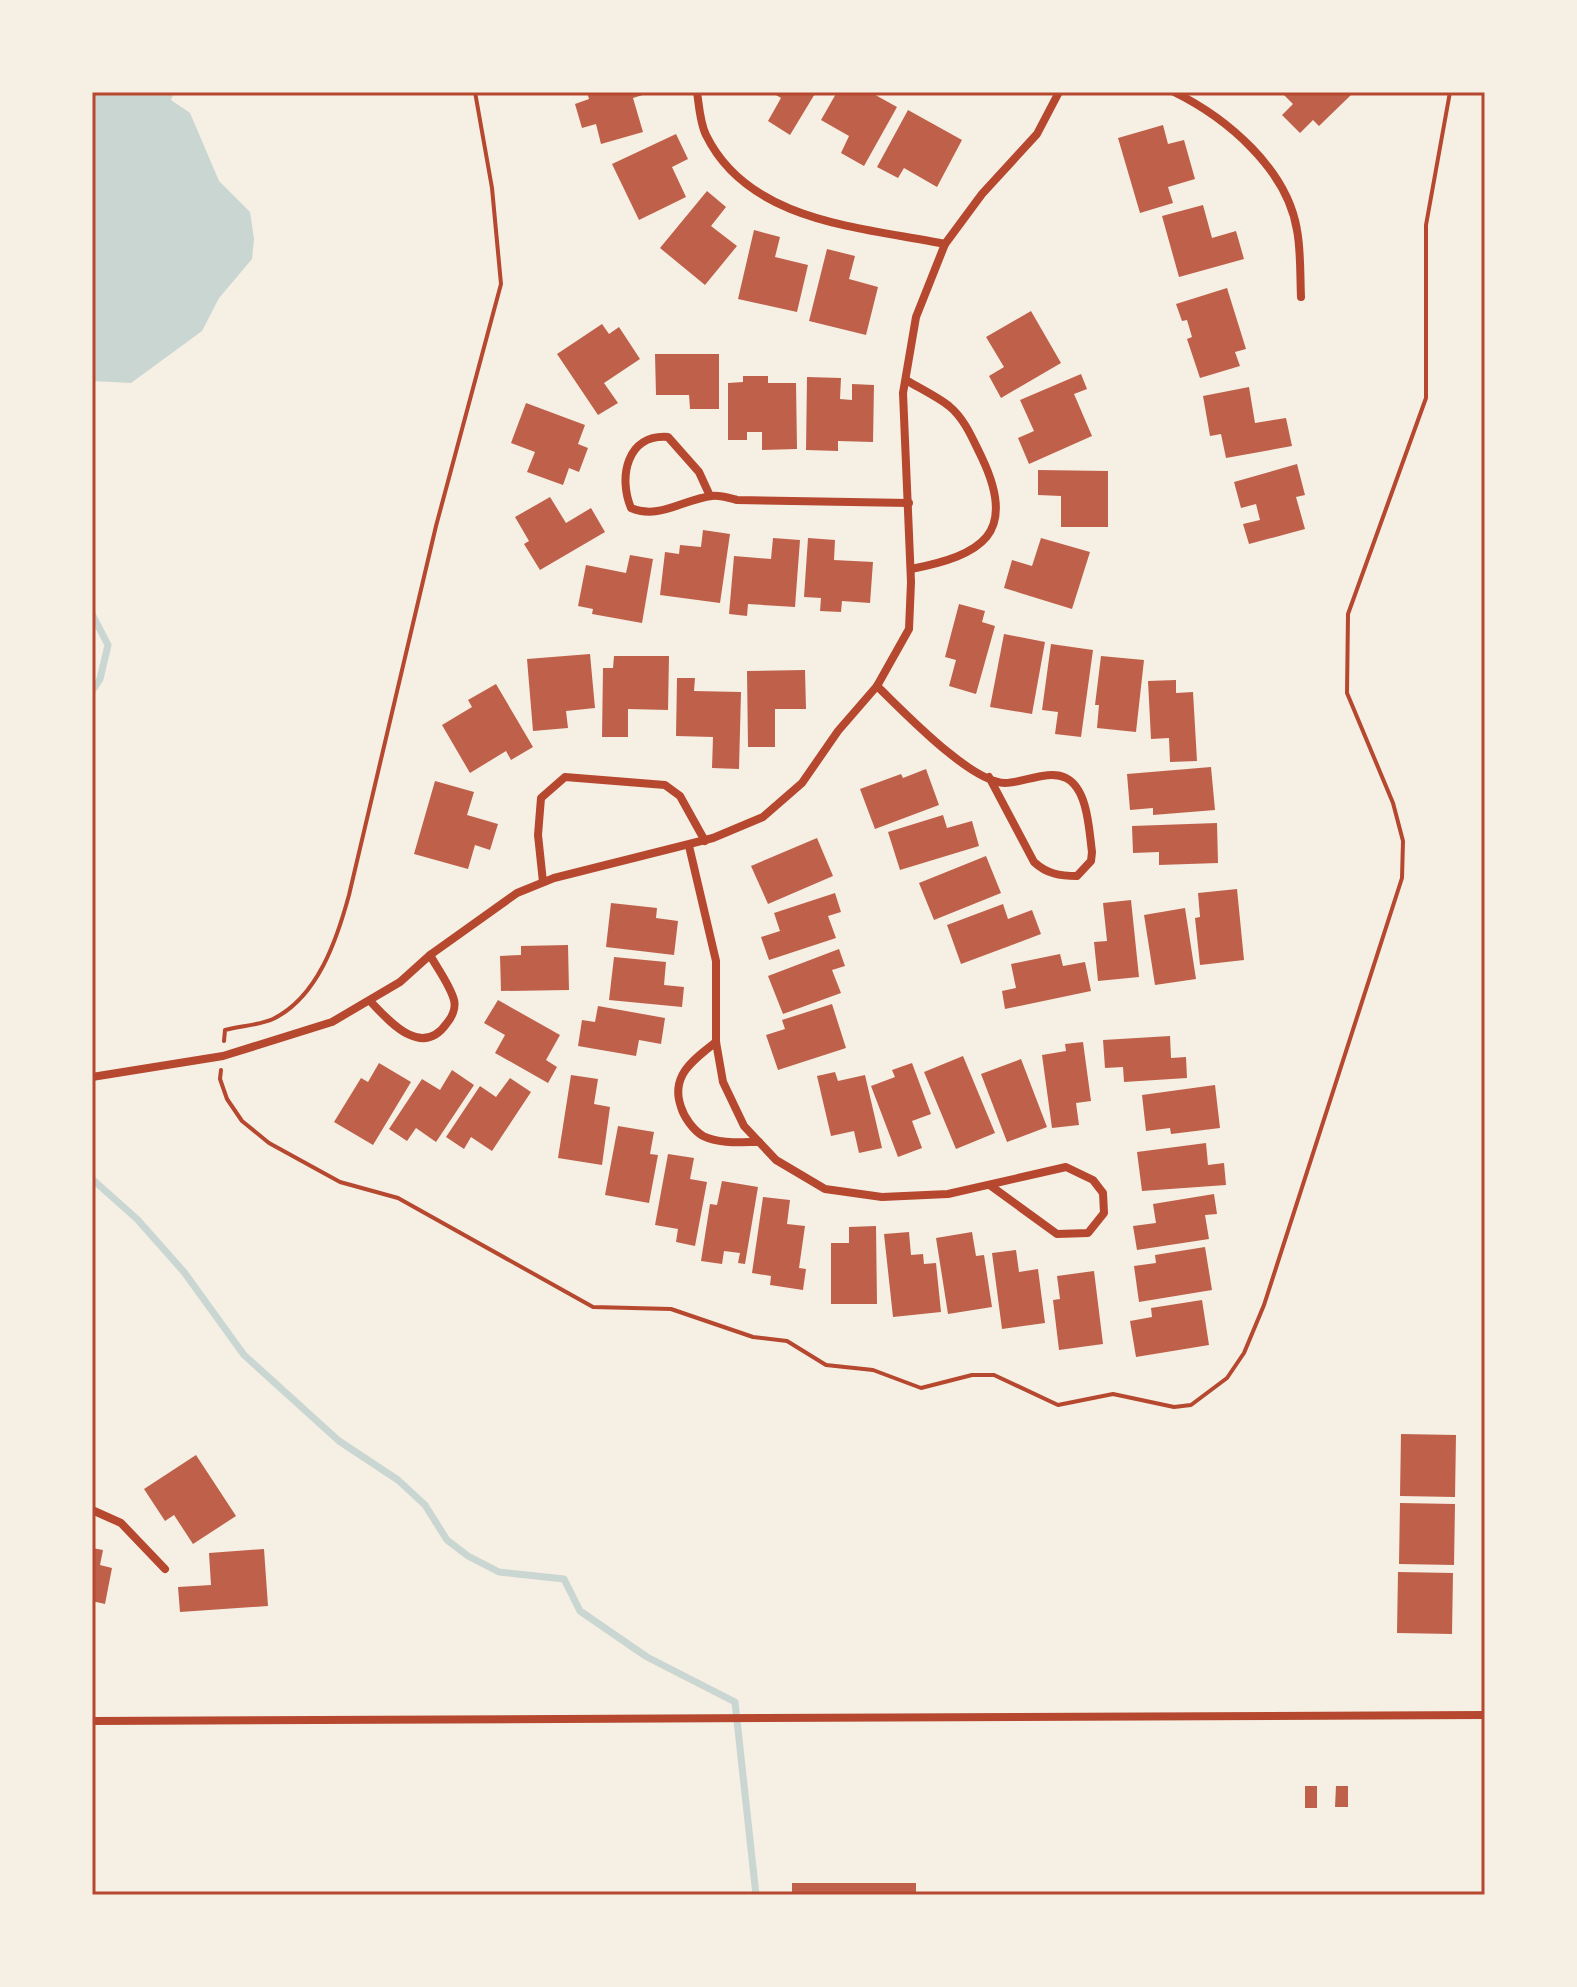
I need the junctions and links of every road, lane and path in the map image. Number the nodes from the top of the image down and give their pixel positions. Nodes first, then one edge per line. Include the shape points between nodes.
1 (475, 92) edge
2 (697, 92) edge
3 (1059, 92) edge
4 (1174, 92) edge
5 (1450, 92) edge
6 (945, 244) junction
7 (1301, 297) dead end
8 (906, 380) junction
9 (710, 496) junction
10 (909, 503) junction
11 (911, 569) junction
12 (877, 686) junction
13 (989, 777) junction
14 (705, 841) junction
15 (689, 846) junction
16 (543, 882) junction
17 (430, 955) junction
18 (371, 1002) junction
19 (716, 1042) junction
20 (223, 1056) junction
21 (92, 1077) edge
22 (759, 1142) junction
23 (991, 1186) junction
24 (92, 1510) edge
25 (165, 1569) dead end
26 (1485, 1715) edge
27 (92, 1721) edge

1 - 20 path via 494,201 501,284 436,526 349,895 337,940 316,978 273,1019 225,1030
2 - 6 street via 705,134 734,173 773,202 809,218
3 - 6 street via 1037,134
4 - 7 street via 1242,139 1279,182 1297,228
5 - 20 path via 1426,225 1426,398 1360,573 1347,627 1347,693 1393,803 1403,841 1402,878 1288,1241 1244,1353 1227,1378 1191,1405 1174,1407 1113,1394 1058,1405 994,1375 921,1388 873,1370 826,1365 787,1341 753,1337 671,1309 593,1307 398,1198 340,1182 269,1143 242,1121 227,1099 220,1079
6 - 8 street via 916,317
8 - 10 street
8 - 11 street via 961,420 996,489 998,507 978,547 955,560
9 - 9 street via 699,472 668,437 655,436 631,452 624,491 631,508 654,512
9 - 10 street
10 - 11 street
11 - 12 street via 909,629
12 - 13 street via 963,765
12 - 14 street via 802,783 763,817
13 - 13 street via 1002,783 1066,777 1079,789 1092,852 1077,876 1060,876 1034,862
14 - 15 street
14 - 16 street via 680,796 665,785 565,777 541,798
15 - 16 street
15 - 19 street via 716,961
16 - 17 street via 517,893
17 - 18 street
17 - 18 street via 454,1001 442,1031 410,1037
18 - 20 street via 290,1038
19 - 22 street via 723,1082 744,1126
19 - 22 street via 689,1063 679,1081 676,1094 684,1117 703,1136
20 - 21 street
22 - 23 street via 776,1160 825,1189 882,1197
23 - 23 street via 1066,1167 1093,1180 1103,1193 1104,1213 1088,1233 1057,1234
24 - 25 street via 121,1523
26 - 27 street

